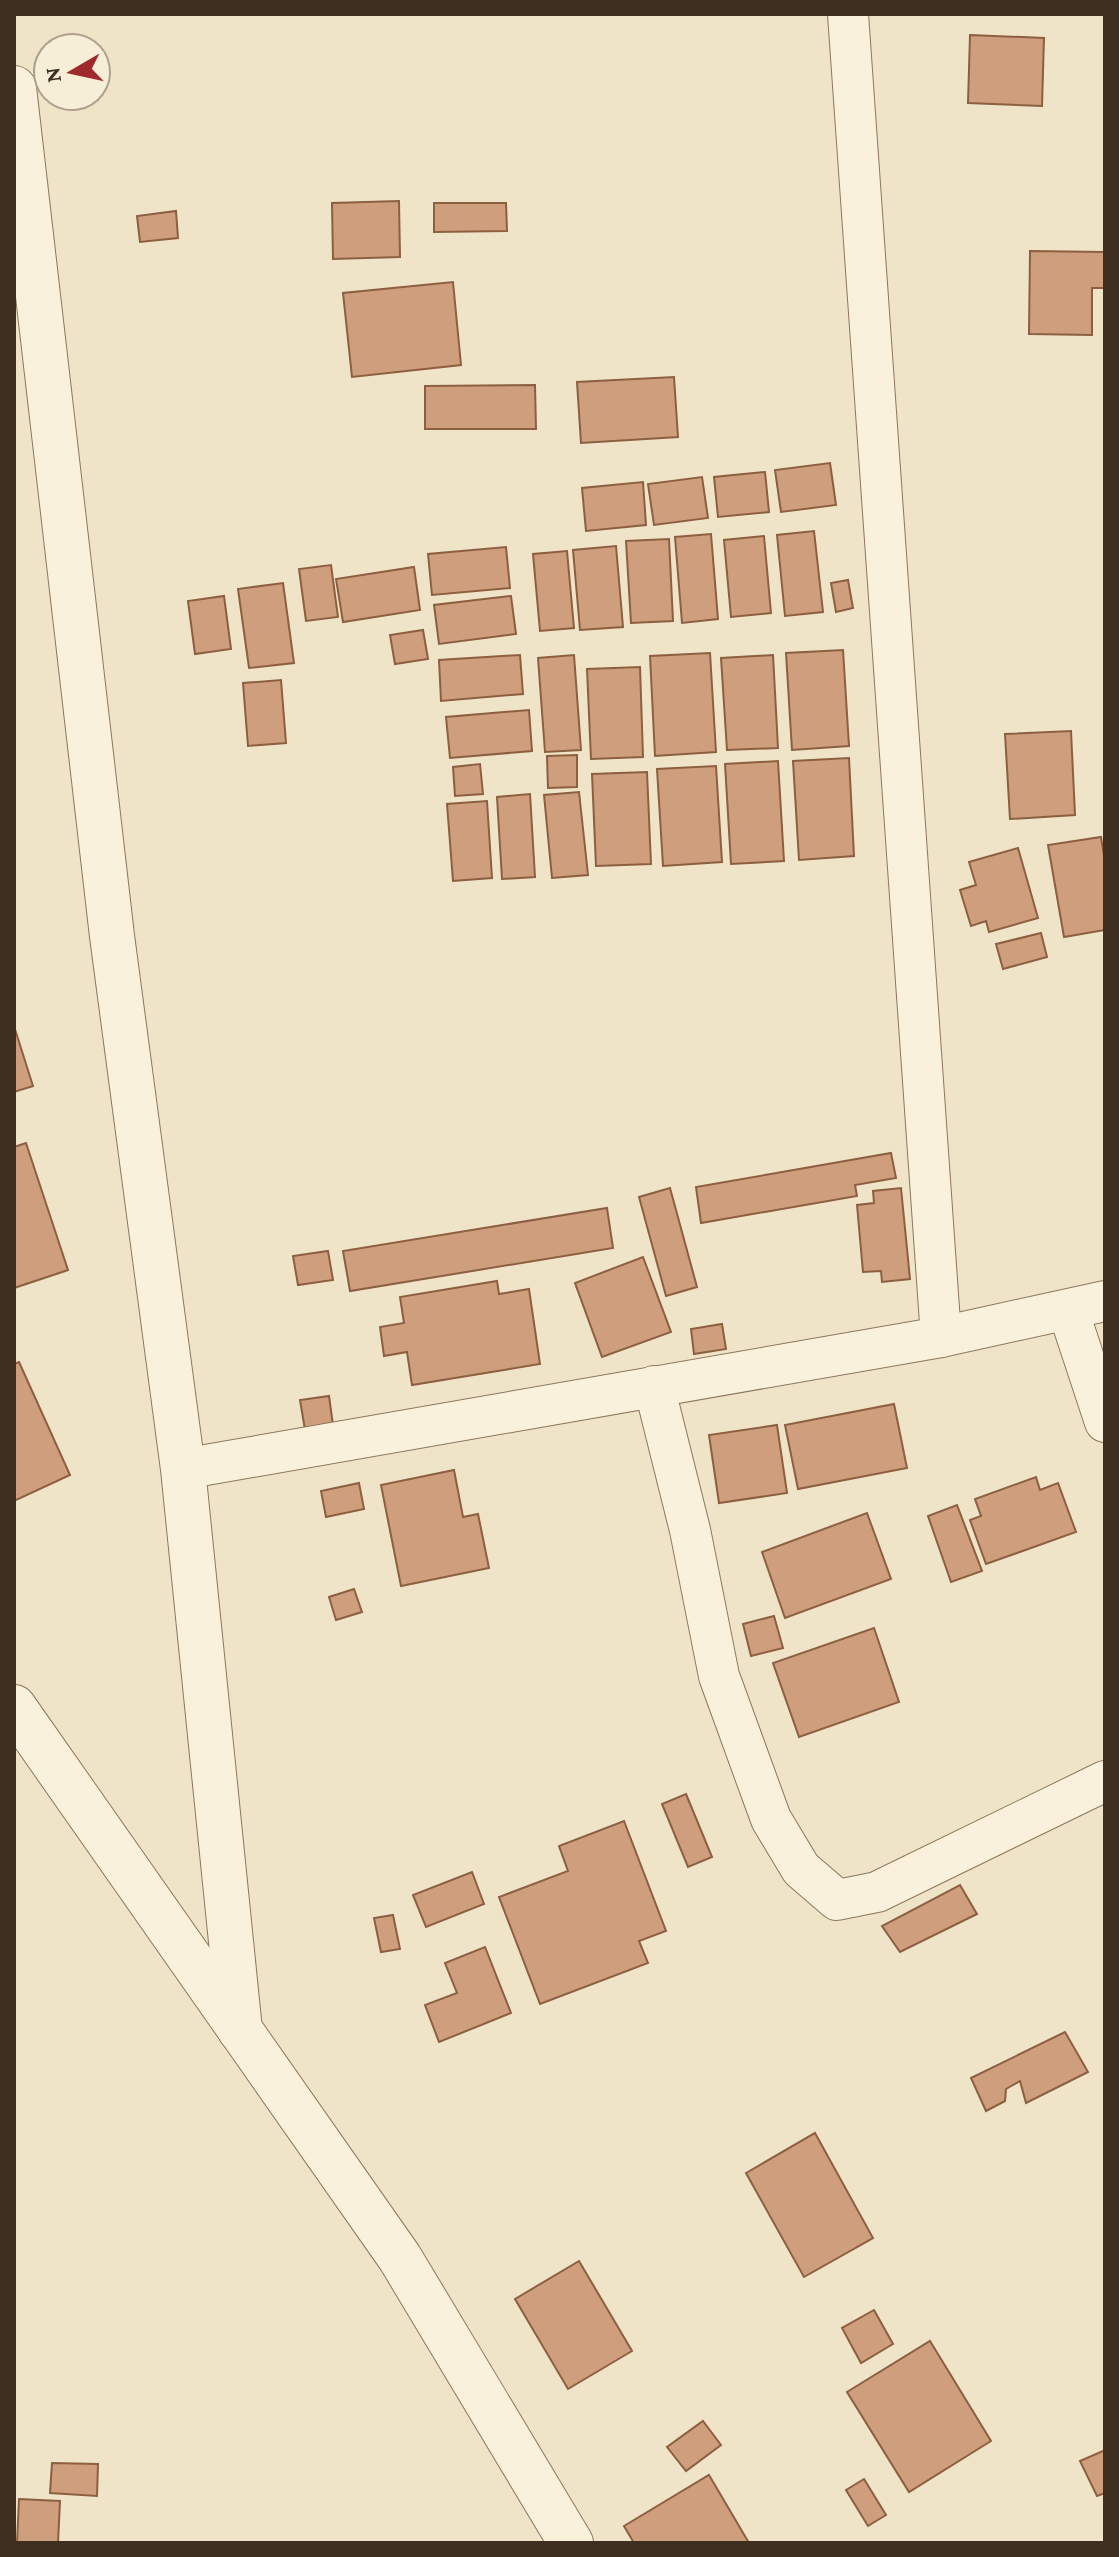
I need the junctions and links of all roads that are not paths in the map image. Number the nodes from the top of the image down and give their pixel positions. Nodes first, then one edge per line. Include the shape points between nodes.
1 (848, 14) edge
2 (14, 88) edge
3 (1087, 1306) edge
4 (941, 1337) junction
5 (654, 1386) junction
6 (1105, 1422) edge
7 (183, 1469) junction
8 (14, 1707) edge
9 (1105, 1781) edge
10 (240, 2030) junction
11 (571, 2543) edge

1 - 4 street
2 - 7 street via 112,936
3 - 4 street
3 - 6 street
4 - 5 street
5 - 7 street
5 - 9 street via 719,1676 771,1819 801,1869 837,1900 877,1892
7 - 10 street
8 - 10 street
10 - 11 street via 400,2258

